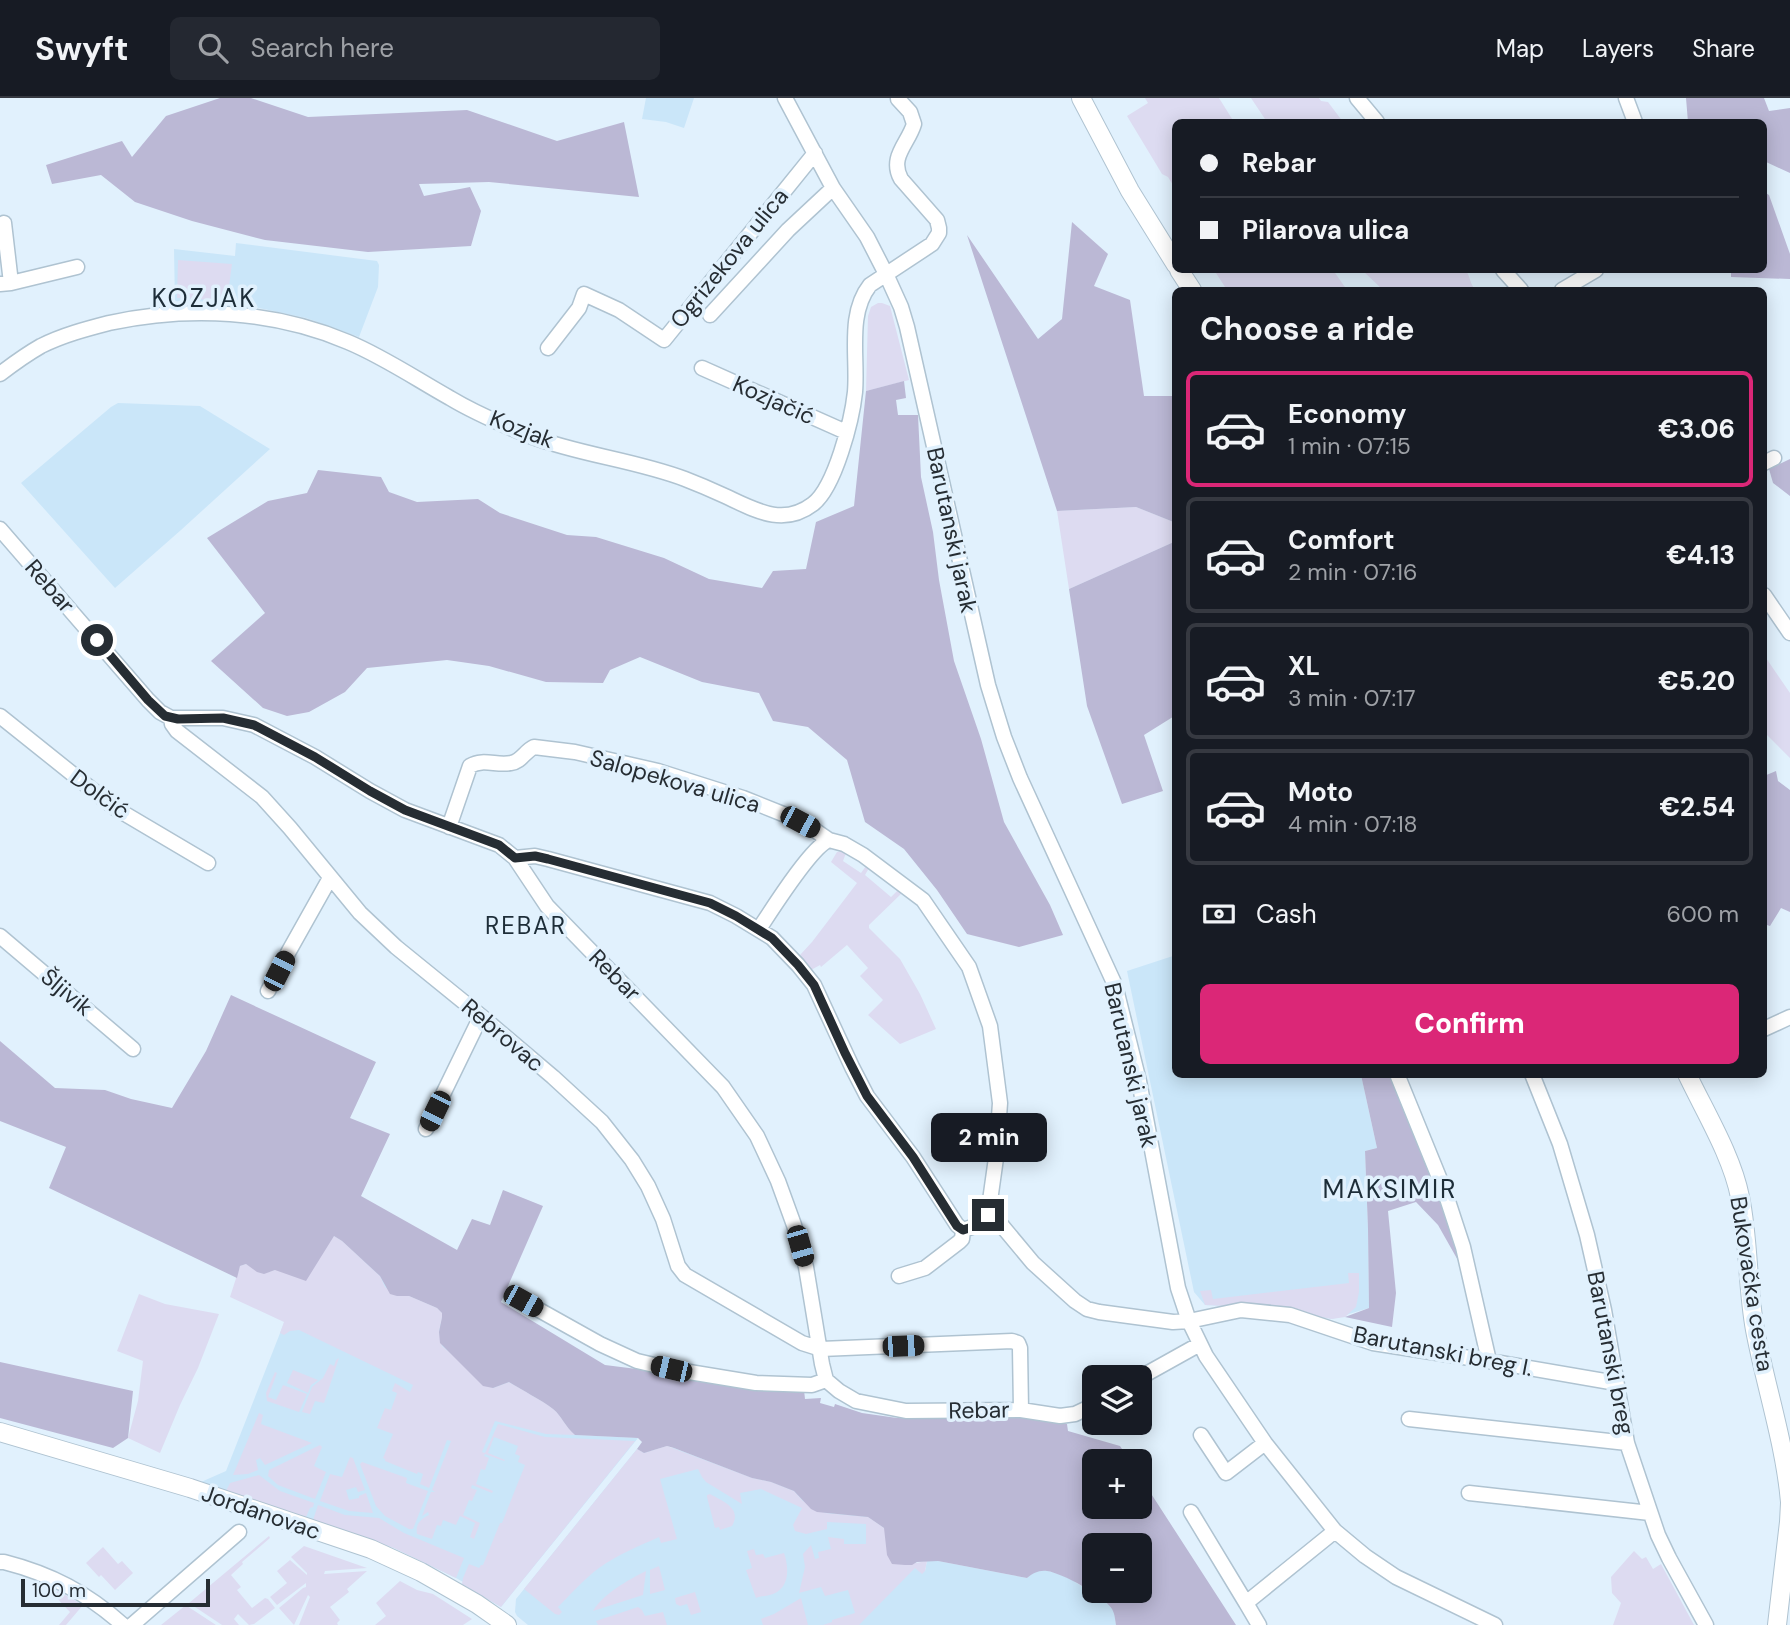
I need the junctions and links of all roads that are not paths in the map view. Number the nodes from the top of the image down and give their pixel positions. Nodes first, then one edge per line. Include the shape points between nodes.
1 (785, 98) edge
2 (1081, 98) edge
3 (1357, 98) edge
4 (1626, 98) edge
5 (898, 99) edge
6 (1374, 119) edge
7 (1634, 119) edge
8 (815, 153) junction
9 (833, 188) junction
10 (3, 228) edge
11 (1172, 259) edge
12 (77, 267) dead end
13 (1506, 273) edge
14 (1591, 273) edge
15 (886, 274) junction
16 (6, 283) edge
17 (1518, 287) edge
18 (1567, 287) edge
19 (710, 315) dead end
20 (548, 348) dead end
21 (702, 368) dead end
22 (0, 374) edge
23 (846, 432) junction
24 (0, 529) edge
25 (1767, 599) edge
26 (1790, 633) edge
27 (0, 716) edge
28 (171, 718) junction
29 (449, 827) junction
30 (829, 841) junction
31 (515, 858) junction
32 (208, 863) dead end
33 (330, 878) junction
34 (759, 929) junction
35 (0, 936) edge
36 (268, 991) dead end
37 (481, 1016) junction
38 (1790, 1017) edge
39 (1767, 1028) edge
40 (133, 1049) dead end
41 (1398, 1078) edge
42 (1534, 1078) edge
43 (1689, 1078) edge
44 (426, 1129) dead end
45 (988, 1215) junction
46 (963, 1230) junction
47 (899, 1276) dead end
48 (523, 1301) dead end
49 (1189, 1321) junction
50 (1200, 1344) junction
51 (821, 1349) junction
52 (1489, 1361) junction
53 (1152, 1371) edge
54 (826, 1380) junction
55 (1616, 1384) junction
56 (1021, 1410) junction
57 (1082, 1411) edge
58 (1409, 1419) dead end
59 (0, 1432) edge
60 (1201, 1435) dead end
61 (1265, 1443) junction
62 (1627, 1443) junction
63 (1789, 1471) edge
64 (1469, 1493) dead end
65 (1790, 1503) edge
66 (1191, 1511) dead end
67 (1650, 1513) junction
68 (1335, 1531) junction
69 (239, 1532) dead end
70 (0, 1562) edge
71 (1246, 1603) junction
72 (1776, 1623) edge
73 (123, 1625) edge
74 (132, 1625) edge
75 (507, 1625) edge
76 (1259, 1625) edge
77 (1495, 1625) edge
78 (1706, 1625) edge

1 - 8 street, Barutanski jarak
2 - 11 main road
3 - 6 street
4 - 7 street
5 - 15 street via 914,124 897,160 897,171 937,220 939,233 933,244
8 - 9 street, Barutanski jarak
8 - 20 street, Ogrizekova ulica via 664,340 619,310 584,294 579,308
9 - 15 street, Barutanski jarak
9 - 19 street, Ogrizekova ulica
10 - 16 street
12 - 16 street
13 - 17 street
14 - 18 street
15 - 23 street, Kozjak via 870,285 857,312 855,393
15 - 49 street, Barutanski jarak via 907,327 977,643 1004,737 1115,985 1139,1081 1178,1288
21 - 23 street, Kozjačić
22 - 23 street, Kozjak via 52,341 129,319 181,313 265,318 348,341 466,407 530,436 667,472 774,515 801,512 823,494
24 - 28 street, Rebar via 148,700
25 - 26 street
27 - 32 street, Dolčić via 115,808
28 - 29 street, Rebar via 223,718 254,725 405,810
28 - 33 street, Rebrovac via 177,731 262,797
29 - 30 street, Salopekova ulica via 470,766 512,763 534,747 658,771 743,798 788,816
29 - 31 street, Rebar via 499,845
30 - 34 street via 817,847
30 - 45 street via 863,855 923,900 969,967 990,1026 1000,1103
31 - 34 street via 535,856 710,903
31 - 51 street, Rebar via 547,906 723,1087 757,1136 797,1235
33 - 36 street
33 - 37 street, Rebrovac via 396,947
34 - 46 street via 814,985 867,1096
35 - 40 street, Šljivik
37 - 44 street
37 - 51 street, Rebrovac via 602,1122 632,1160 653,1197 685,1275 802,1343
38 - 39 street
41 - 52 street via 1463,1247
42 - 55 street, Barutanski breg via 1560,1144 1587,1235
43 - 63 main road, Bukovačka cesta via 1733,1170 1740,1195 1755,1329
45 - 46 street
45 - 49 street, Barutanski breg I. via 1033,1263 1087,1309
46 - 47 street via 962,1239 932,1264
48 - 54 street via 637,1361 756,1383 812,1385
49 - 50 street, Barutanski jarak
49 - 52 street, Barutanski breg I. via 1241,1310 1290,1315 1373,1343
50 - 53 street
50 - 61 street, Barutanski jarak
51 - 54 street, Rebar
51 - 56 street via 1018,1343
52 - 55 street, Barutanski breg I.
54 - 56 street, Rebar via 856,1401 906,1411
55 - 62 street, Barutanski breg
56 - 57 street, Rebar via 1060,1416
58 - 62 street
59 - 75 main road, Jordanovac via 190,1488 371,1549 421,1572
60 - 61 street via 1226,1473
61 - 68 street, Barutanski jarak
62 - 67 street, Barutanski breg
63 - 65 main road, Bukovačka cesta
64 - 67 street
65 - 72 main road, Bukovačka cesta
66 - 71 street
67 - 78 street, Barutanski breg via 1668,1558
68 - 71 street
68 - 77 street, Barutanski jarak via 1396,1577
69 - 74 street
70 - 73 street via 68,1584
71 - 76 street

